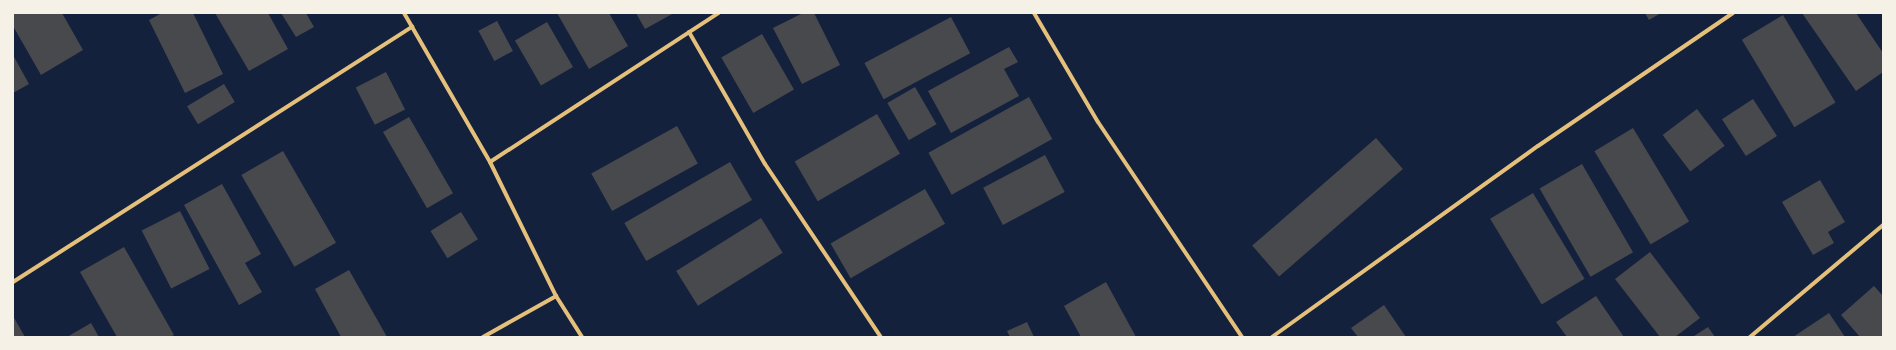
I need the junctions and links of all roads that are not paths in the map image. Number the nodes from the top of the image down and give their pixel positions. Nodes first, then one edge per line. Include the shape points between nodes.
1 (404, 13) edge
2 (719, 13) edge
3 (1034, 13) edge
4 (1733, 13) edge
5 (412, 27) junction
6 (689, 32) junction
7 (490, 162) junction
8 (1883, 225) edge
9 (13, 282) edge
10 (556, 296) junction
11 (483, 337) edge
12 (582, 337) edge
13 (880, 337) edge
14 (1242, 337) edge
15 (1272, 337) edge
16 (1750, 337) edge

1 - 5 street
2 - 6 street
3 - 14 street via 1098,122
4 - 15 street via 1538,146
5 - 7 street
5 - 9 street
6 - 7 street
6 - 13 street via 765,164
7 - 10 street
8 - 16 street
10 - 11 street
10 - 12 street

